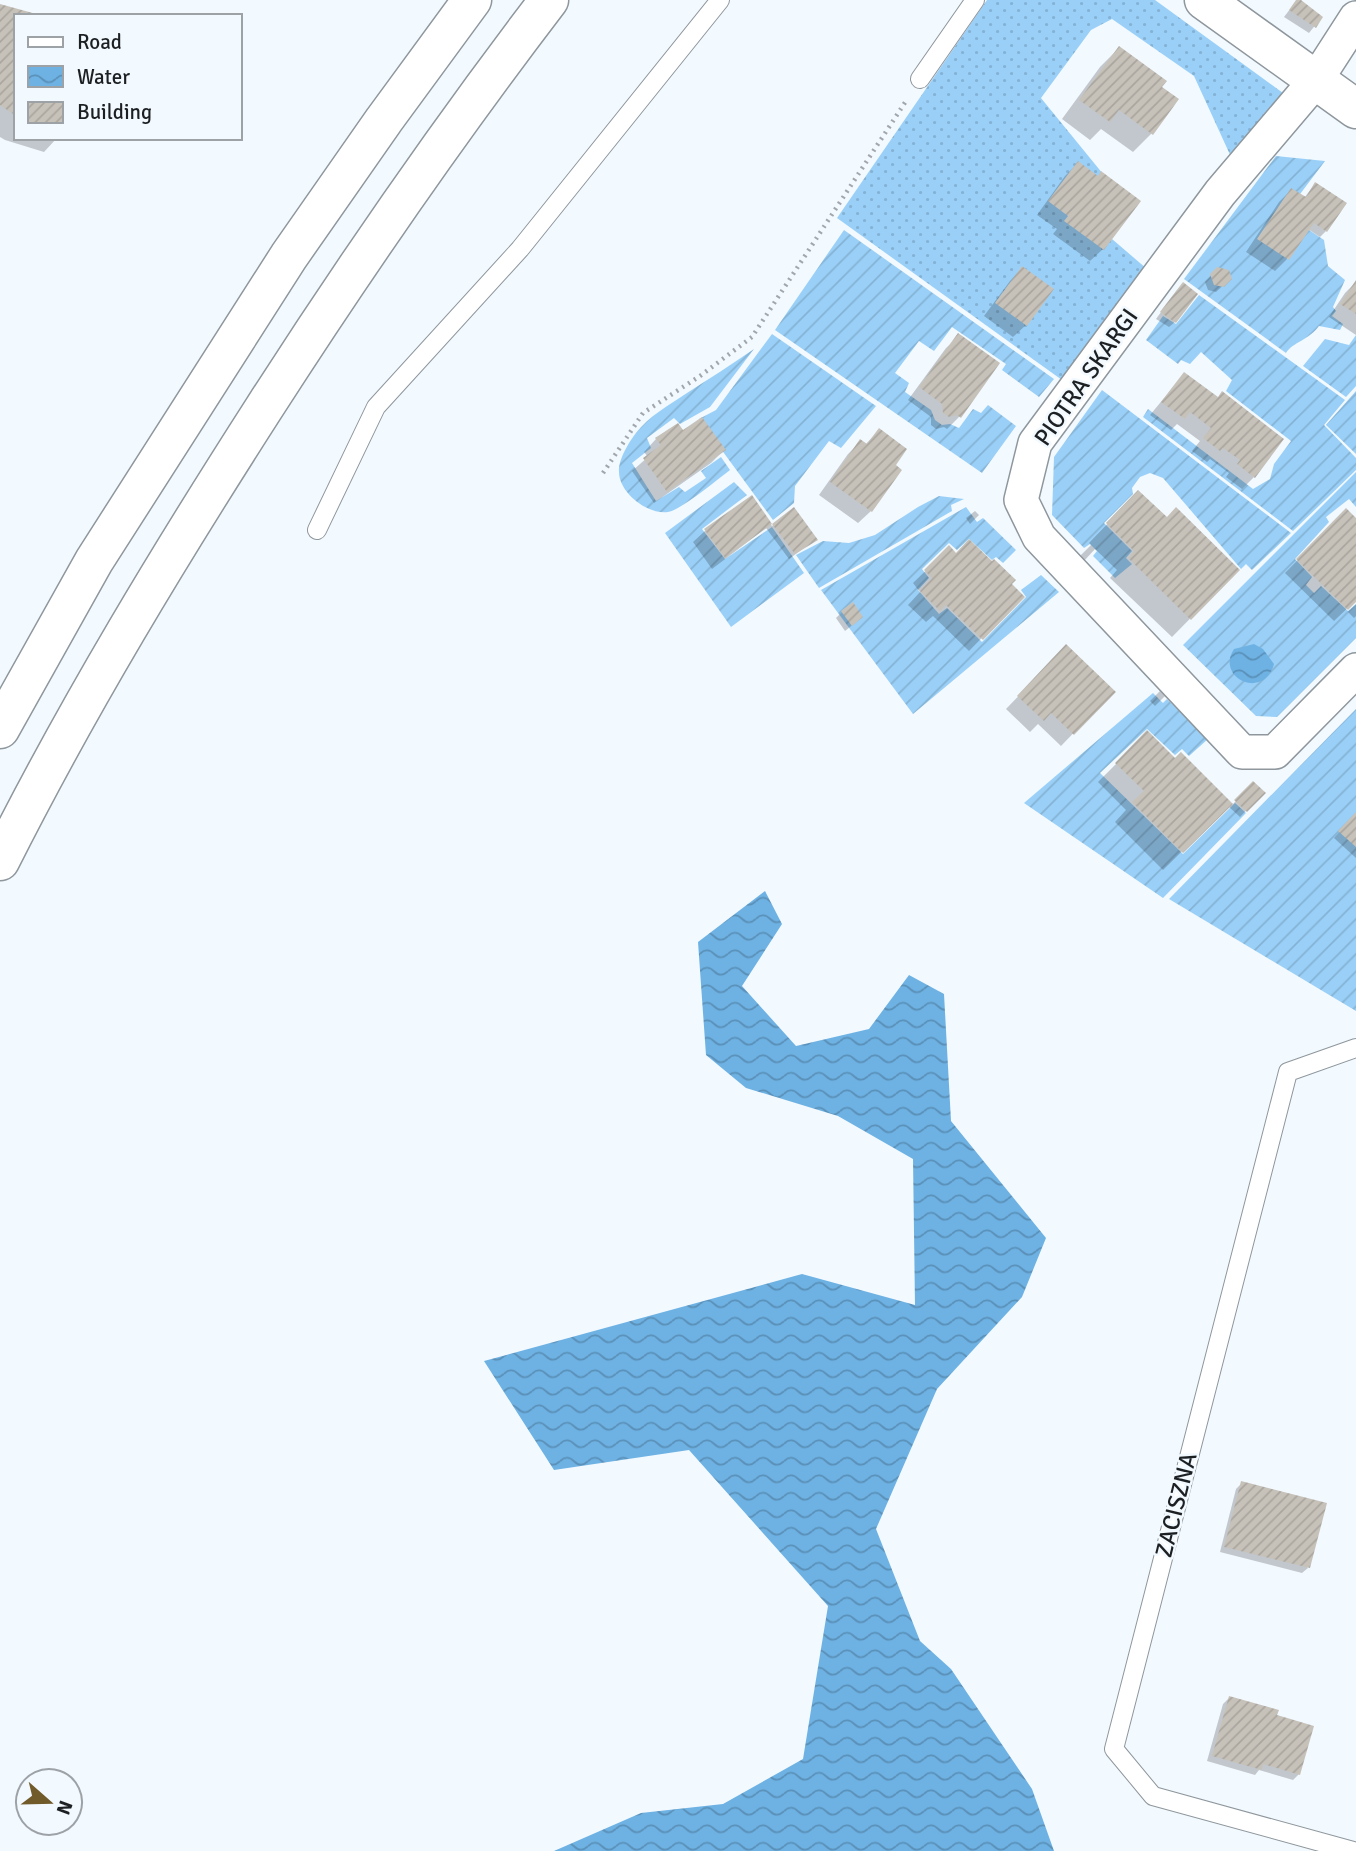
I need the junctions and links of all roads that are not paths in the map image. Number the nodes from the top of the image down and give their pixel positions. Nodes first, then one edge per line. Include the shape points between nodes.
1 (472, 0) edge
2 (549, 0) edge
3 (720, 0) edge
4 (975, 0) edge
5 (1204, 0) edge
6 (1356, 18) edge
7 (920, 79) road end
8 (1316, 80) junction
9 (1356, 109) edge
10 (317, 530) dead end
11 (1356, 670) edge
12 (0, 729) edge
13 (0, 861) edge
14 (1356, 1048) edge
15 (1353, 1851) edge

1 - 12 main road via 289,256 94,561
2 - 13 main road via 384,225 174,549 71,725
3 - 10 lane via 520,249 376,407
4 - 7 lane
5 - 8 main road
6 - 8 street, PIOTRA SKARGI
8 - 9 main road
8 - 11 street, PIOTRA SKARGI via 1220,193 1035,443 1021,500 1039,537 1242,752 1275,752
14 - 15 lane, ZACISZNA via 1287,1072 1114,1749 1153,1796

